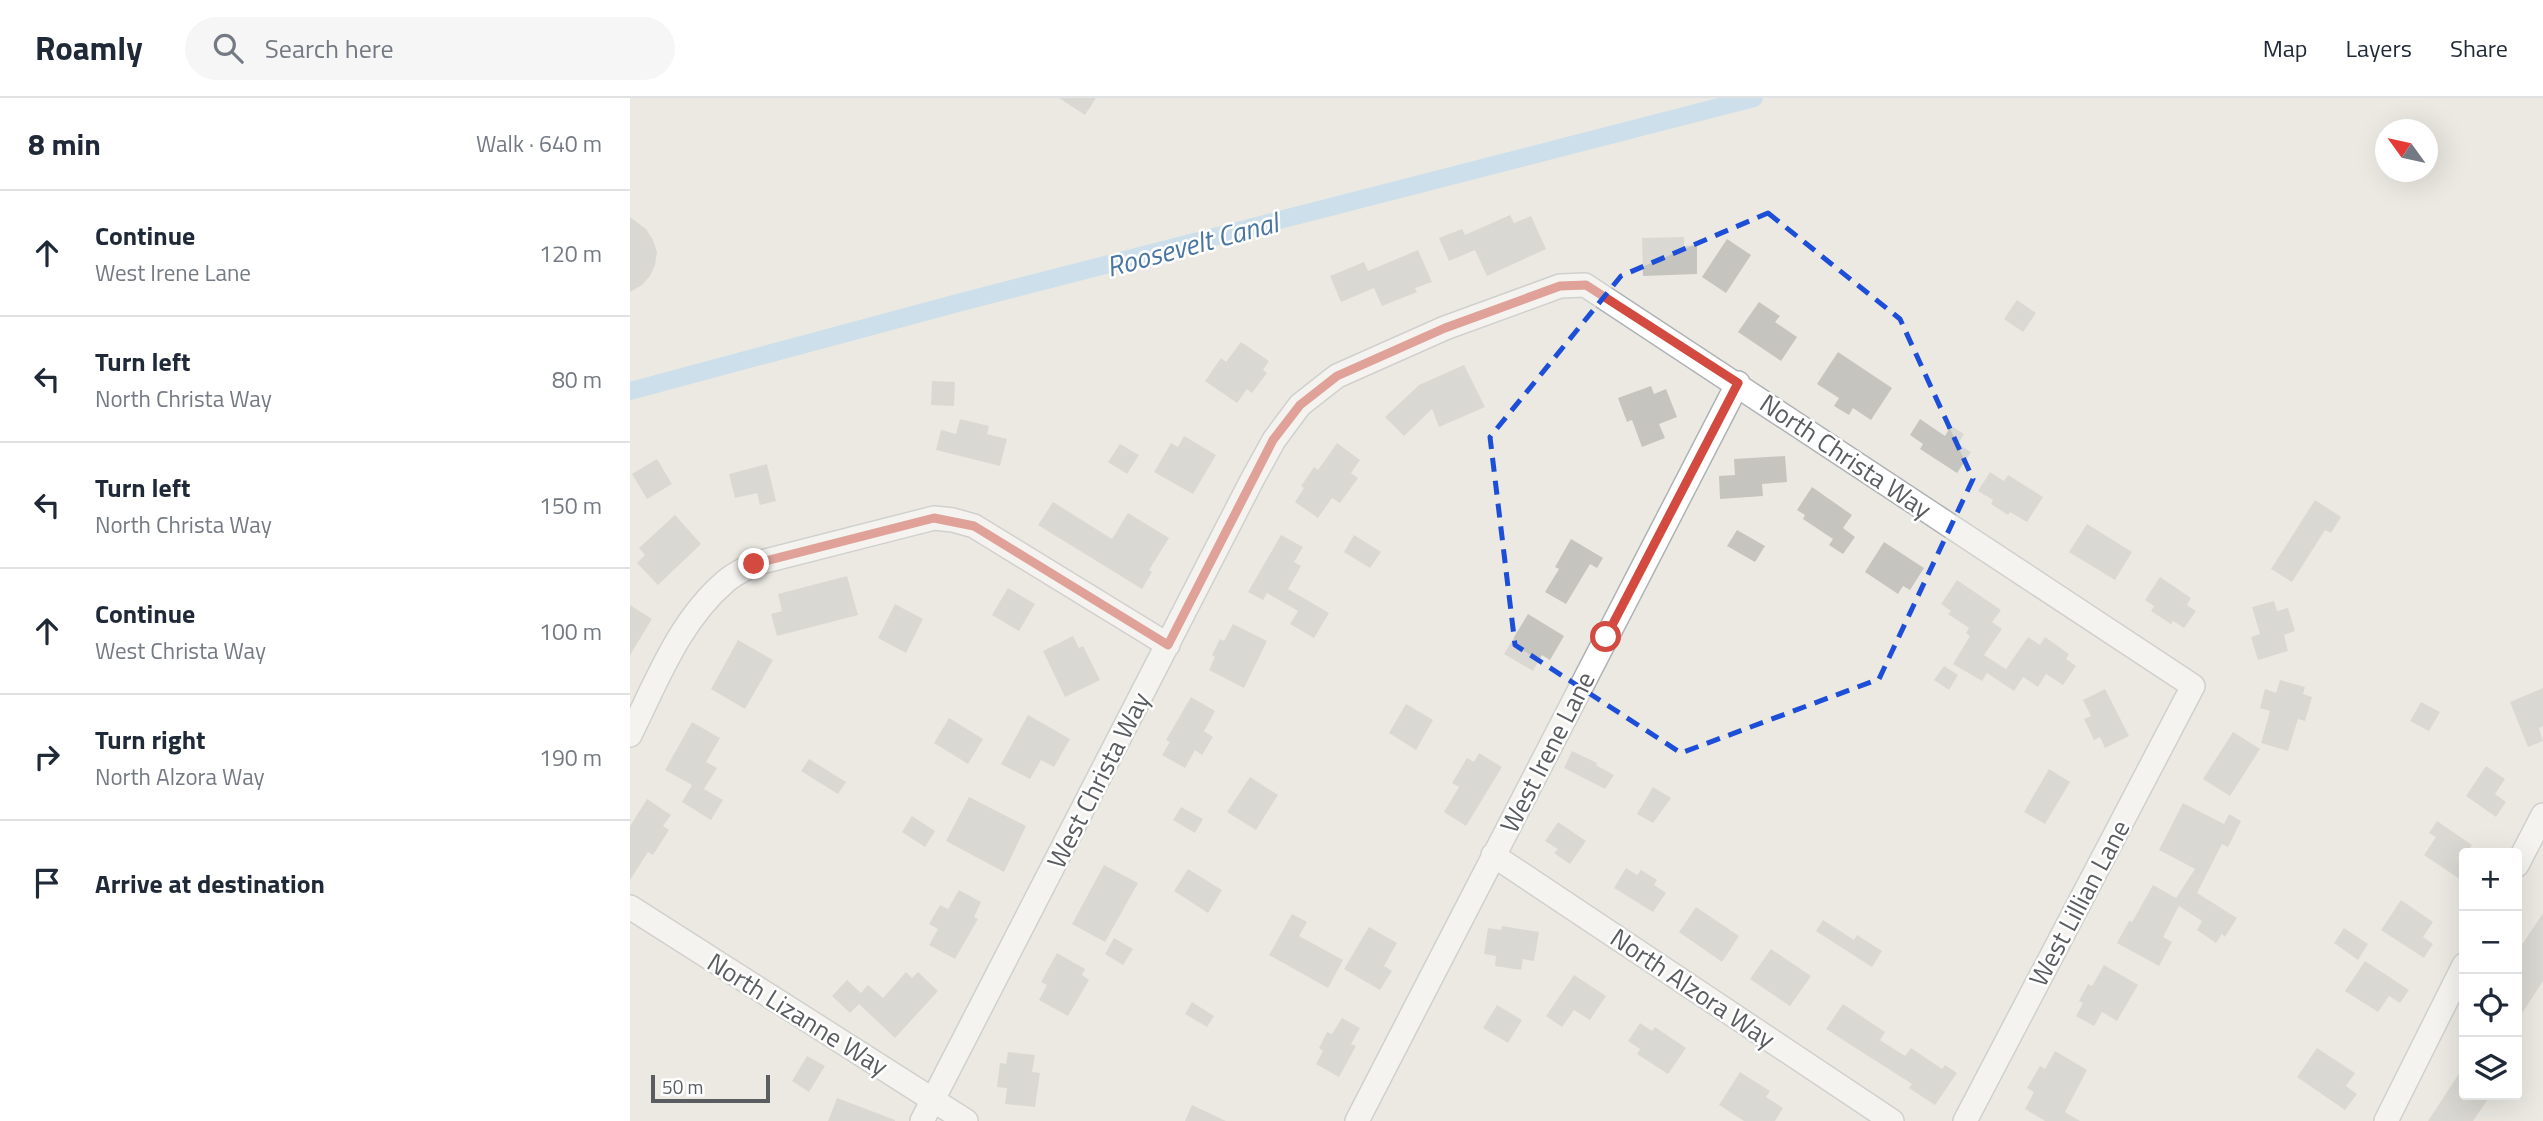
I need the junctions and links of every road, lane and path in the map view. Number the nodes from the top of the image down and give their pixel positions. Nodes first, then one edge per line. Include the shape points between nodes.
1 (1738, 383) junction
2 (1273, 440) joint
3 (1168, 645) junction
4 (2193, 686) joint
5 (630, 735) edge
6 (2543, 815) edge
7 (1493, 855) junction
8 (2522, 855) edge
9 (630, 907) edge
10 (2460, 974) edge
11 (933, 1099) junction
12 (922, 1121) edge
13 (966, 1121) edge
14 (1357, 1121) edge
15 (1892, 1121) edge
16 (1965, 1121) edge
17 (2386, 1121) edge

1 - 2 street, North Christa Way via 1586,285 1560,286 1445,328 1337,376 1300,405
1 - 4 street, North Christa Way
1 - 7 street, West Irene Lane
2 - 3 street, West Christa Way
3 - 5 street via 974,526 934,518 754,564 727,579 681,633
3 - 11 street, West Christa Way
4 - 16 street, West Lillian Lane
6 - 8 street
7 - 14 street, West Irene Lane
7 - 15 street, North Alzora Way
9 - 11 street, North Lizanne Way
10 - 17 street
11 - 12 street, West Christa Way
11 - 13 street, North Lizanne Way

